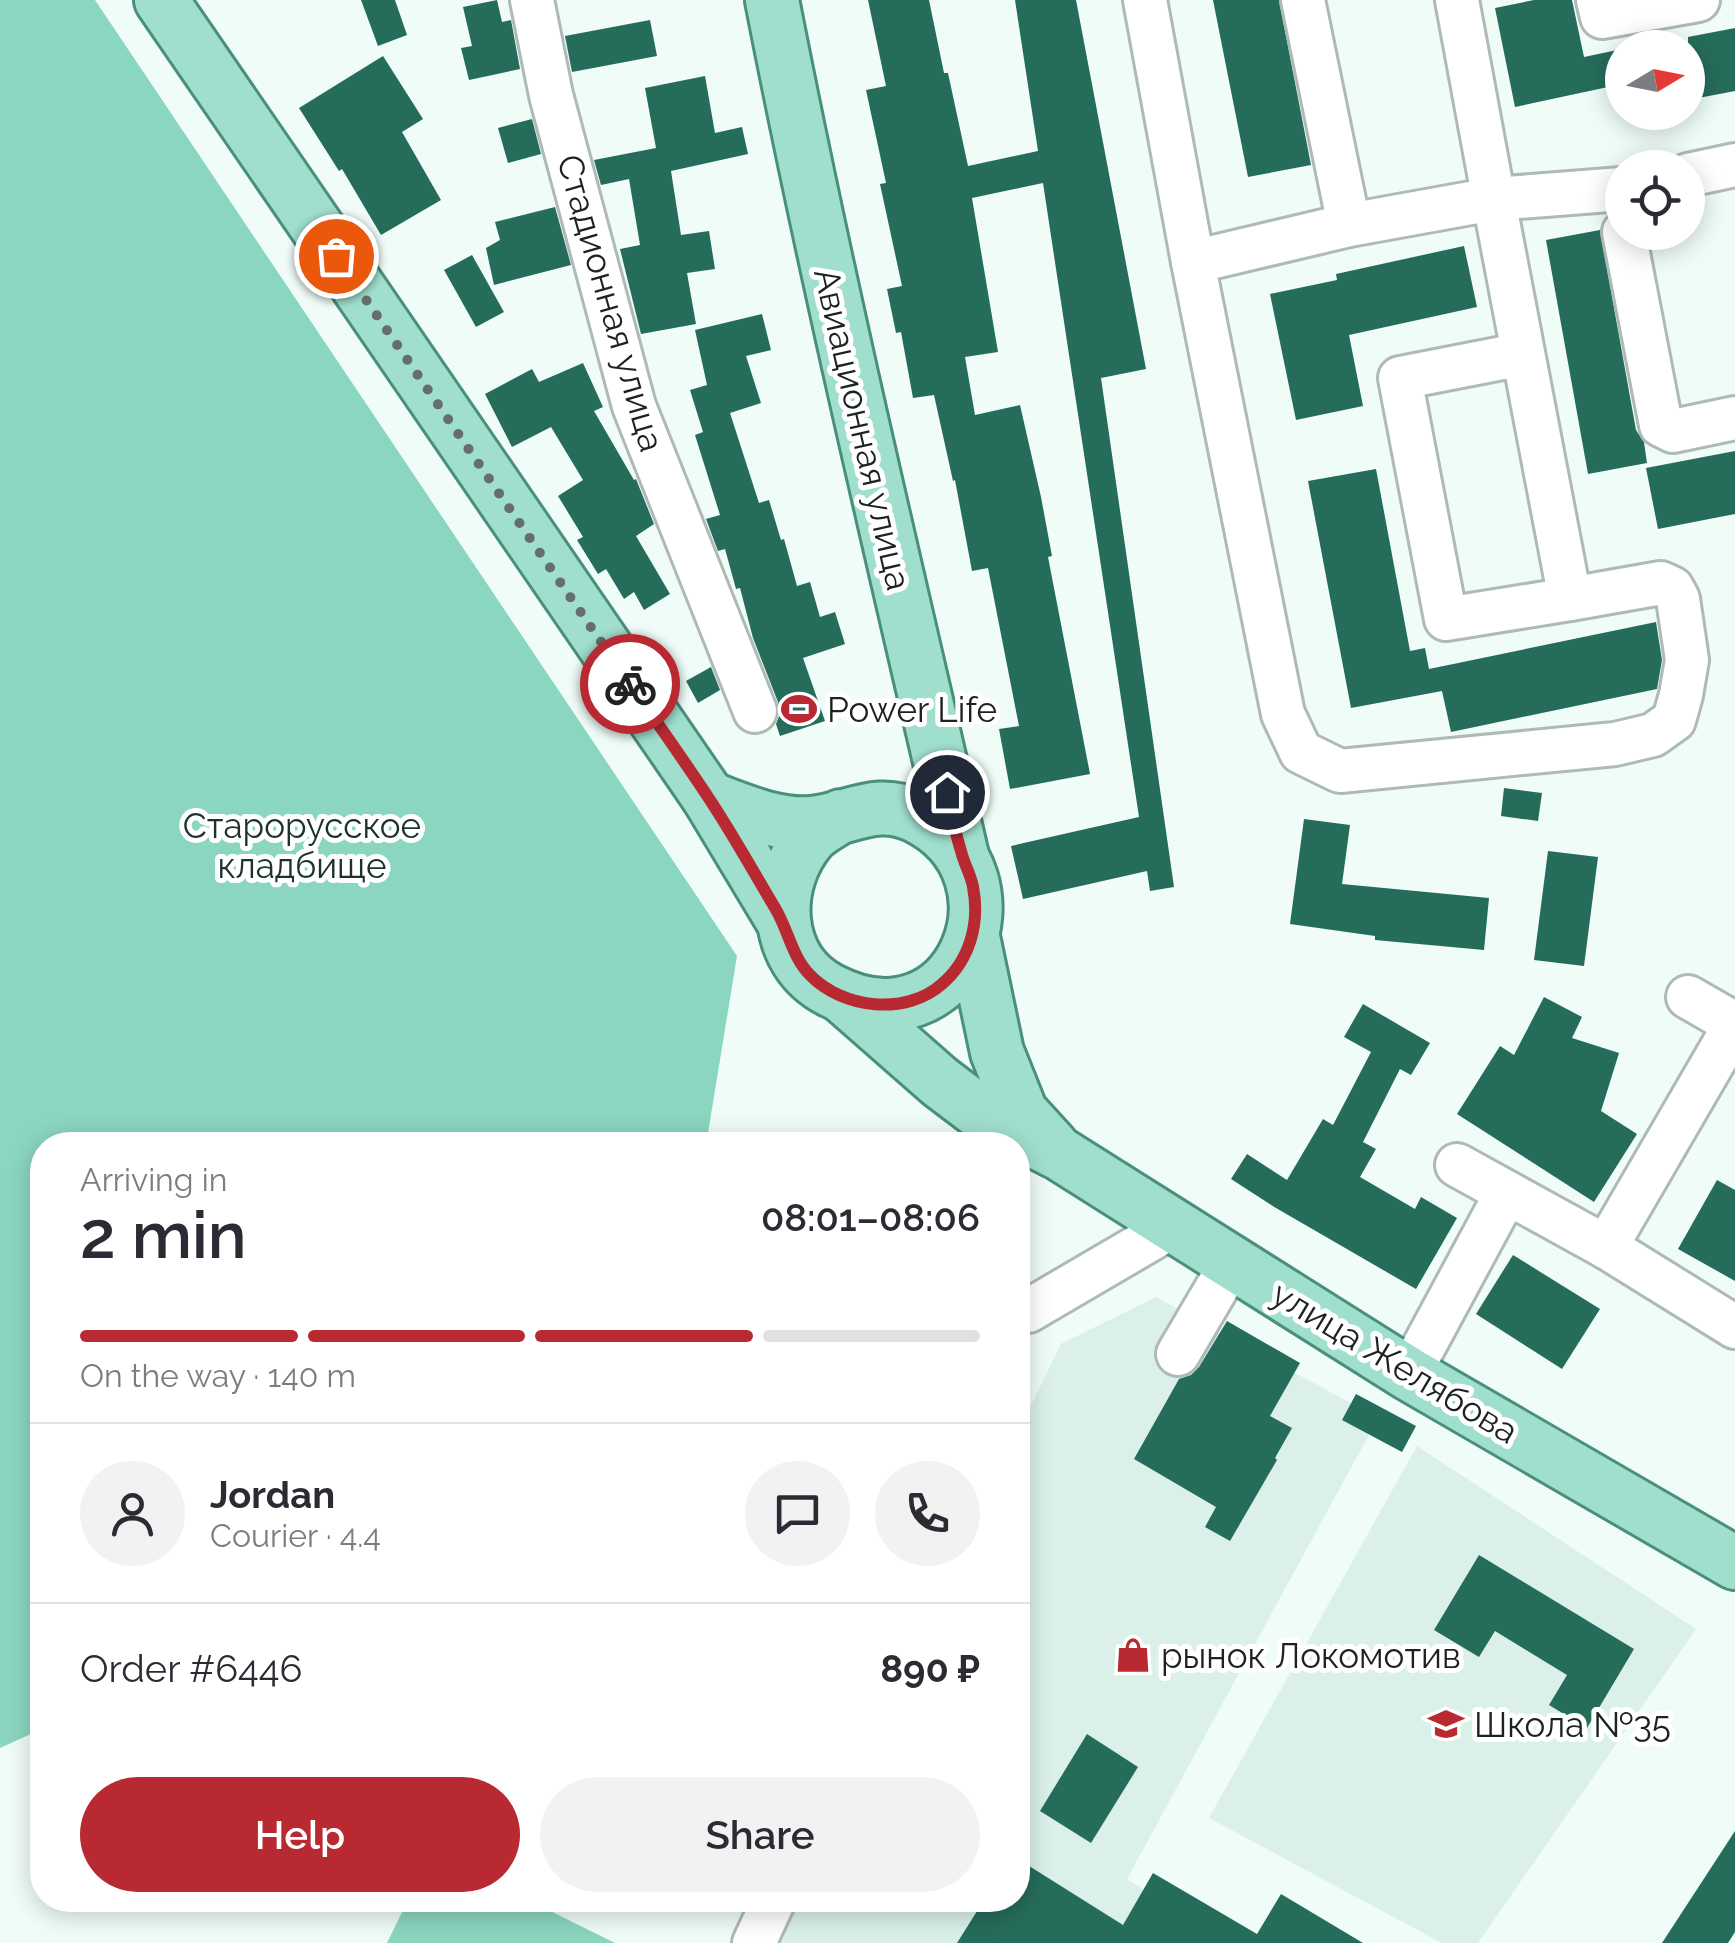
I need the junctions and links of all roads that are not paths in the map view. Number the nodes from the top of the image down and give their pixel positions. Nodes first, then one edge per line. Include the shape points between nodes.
1 (160, 0) edge
2 (532, 0) edge
3 (772, 0) edge
4 (1145, 0) edge
5 (1304, 0) edge
6 (1458, 0) edge
7 (1598, 0) edge
8 (1698, 0) edge
9 (1735, 165) edge
10 (1705, 171) edge
11 (1493, 199) junction
12 (1605, 208) edge
13 (1350, 226) junction
14 (1629, 250) edge
15 (1193, 262) junction
16 (1523, 354) junction
17 (1735, 418) edge
18 (1570, 598) junction
19 (756, 712) dead end
20 (932, 728) junction
21 (709, 798) junction
22 (855, 812) junction
23 (962, 856) junction
24 (783, 921) junction
25 (973, 937) junction
26 (842, 996) junction
27 (1688, 997) dead end
28 (1735, 1024) edge
29 (1017, 1132) edge
30 (1030, 1139) edge
31 (1060, 1154) junction
32 (1457, 1166) dead end
33 (1506, 1194) junction
34 (1175, 1225) junction
35 (1606, 1247) junction
36 (1232, 1262) junction
37 (1030, 1310) edge
38 (1735, 1327) edge
39 (1178, 1354) dead end
40 (1409, 1374) junction
41 (1735, 1563) edge
42 (768, 1912) edge
43 (754, 1943) edge

1 - 21 main road
2 - 19 street, Стадионная улица via 634,406
3 - 20 main road, Авиационная улица
4 - 15 street
5 - 13 street
6 - 11 street
7 - 8 street via 1602,17
9 - 10 street
11 - 12 street
11 - 13 street
11 - 16 street
13 - 15 street
14 - 17 street via 1661,425 1673,431
15 - 18 street via 1283,714 1301,752 1340,771 1614,744 1653,735 1674,720 1687,660 1672,588 1661,583
16 - 18 street
16 - 18 street via 1400,378 1428,526 1446,619
20 - 22 main road via 913,768 888,795
20 - 23 main road, Авиационная улица
21 - 22 main road via 785,823
21 - 24 main road
22 - 23 main road via 894,808 917,817
22 - 24 main road via 812,835 797,856 787,876
23 - 25 main road via 973,884
24 - 26 main road via 808,974
25 - 26 main road via 958,968 917,1000 865,1004
25 - 31 main road via 997,1052 1021,1112
26 - 29 main road via 940,1082
27 - 28 street
28 - 35 street
30 - 31 main road
31 - 34 main road, улица Желябова
32 - 33 street
33 - 35 street
33 - 40 street
34 - 36 main road, улица Желябова
34 - 37 street
35 - 38 street
36 - 39 street
36 - 40 main road, улица Желябова
40 - 41 main road, улица Желябова
42 - 43 street

